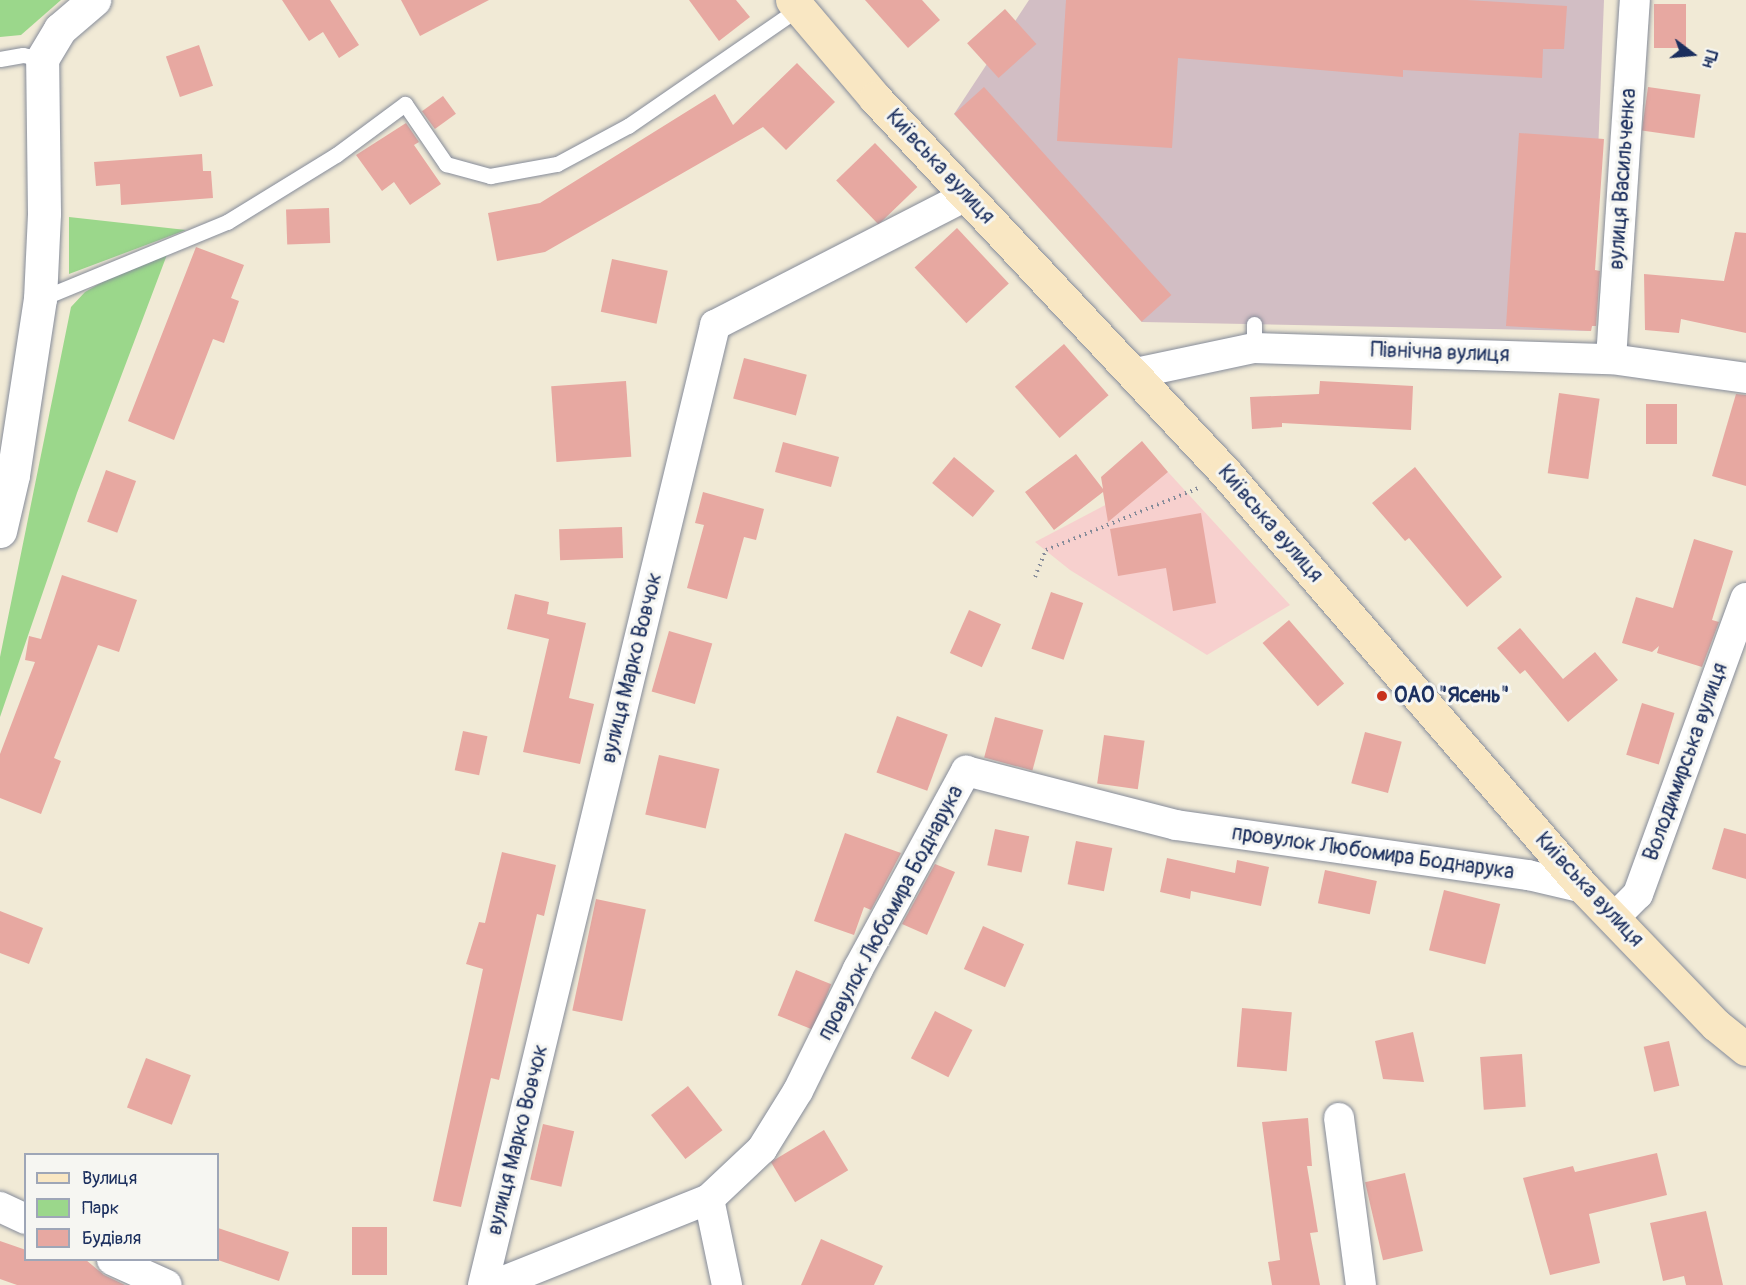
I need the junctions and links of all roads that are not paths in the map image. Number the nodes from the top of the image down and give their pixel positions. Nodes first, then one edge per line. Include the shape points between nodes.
1 (94, 0) edge
2 (1635, 0) edge
3 (795, 4) edge
4 (0, 59) edge
5 (42, 59) junction
6 (966, 196) junction
7 (40, 299) junction
8 (1611, 358) junction
9 (1136, 373) junction
10 (1746, 378) edge
11 (15, 475) edge
12 (0, 531) edge
13 (1746, 598) edge
14 (1584, 888) junction
15 (1613, 919) junction
16 (1746, 1049) edge
17 (1338, 1118) dead end
18 (708, 1199) junction
19 (0, 1207) edge
20 (24, 1218) edge
21 (114, 1261) edge
22 (167, 1285) edge
23 (483, 1285) edge
24 (494, 1285) edge
25 (727, 1285) edge
26 (1361, 1285) edge

1 - 5 street via 60,29
2 - 8 street, вулиця Васильченка
3 - 6 main road, Київська вулиця
3 - 7 lane via 628,126 557,164 490,176 446,164 405,104 336,155 227,222
4 - 5 lane via 23,55
5 - 7 street
6 - 9 main road, Київська вулиця
6 - 23 street, вулиця Марко Вовчок via 715,325
7 - 11 street
8 - 9 street, Північна вулиця via 1254,336
8 - 10 street, Північна вулиця
9 - 14 main road, Київська вулиця
11 - 12 street
13 - 15 street, Володимирська вулиця via 1638,894
14 - 15 main road, Київська вулиця
14 - 18 street, провулок Любомира Боднарука via 1528,875 1176,825 966,771 858,969 798,1091 762,1149
15 - 16 main road, Київська вулиця via 1716,1025
17 - 26 street
18 - 24 street, провулок Любомира Боднарука
18 - 25 street
19 - 20 street
21 - 22 street

